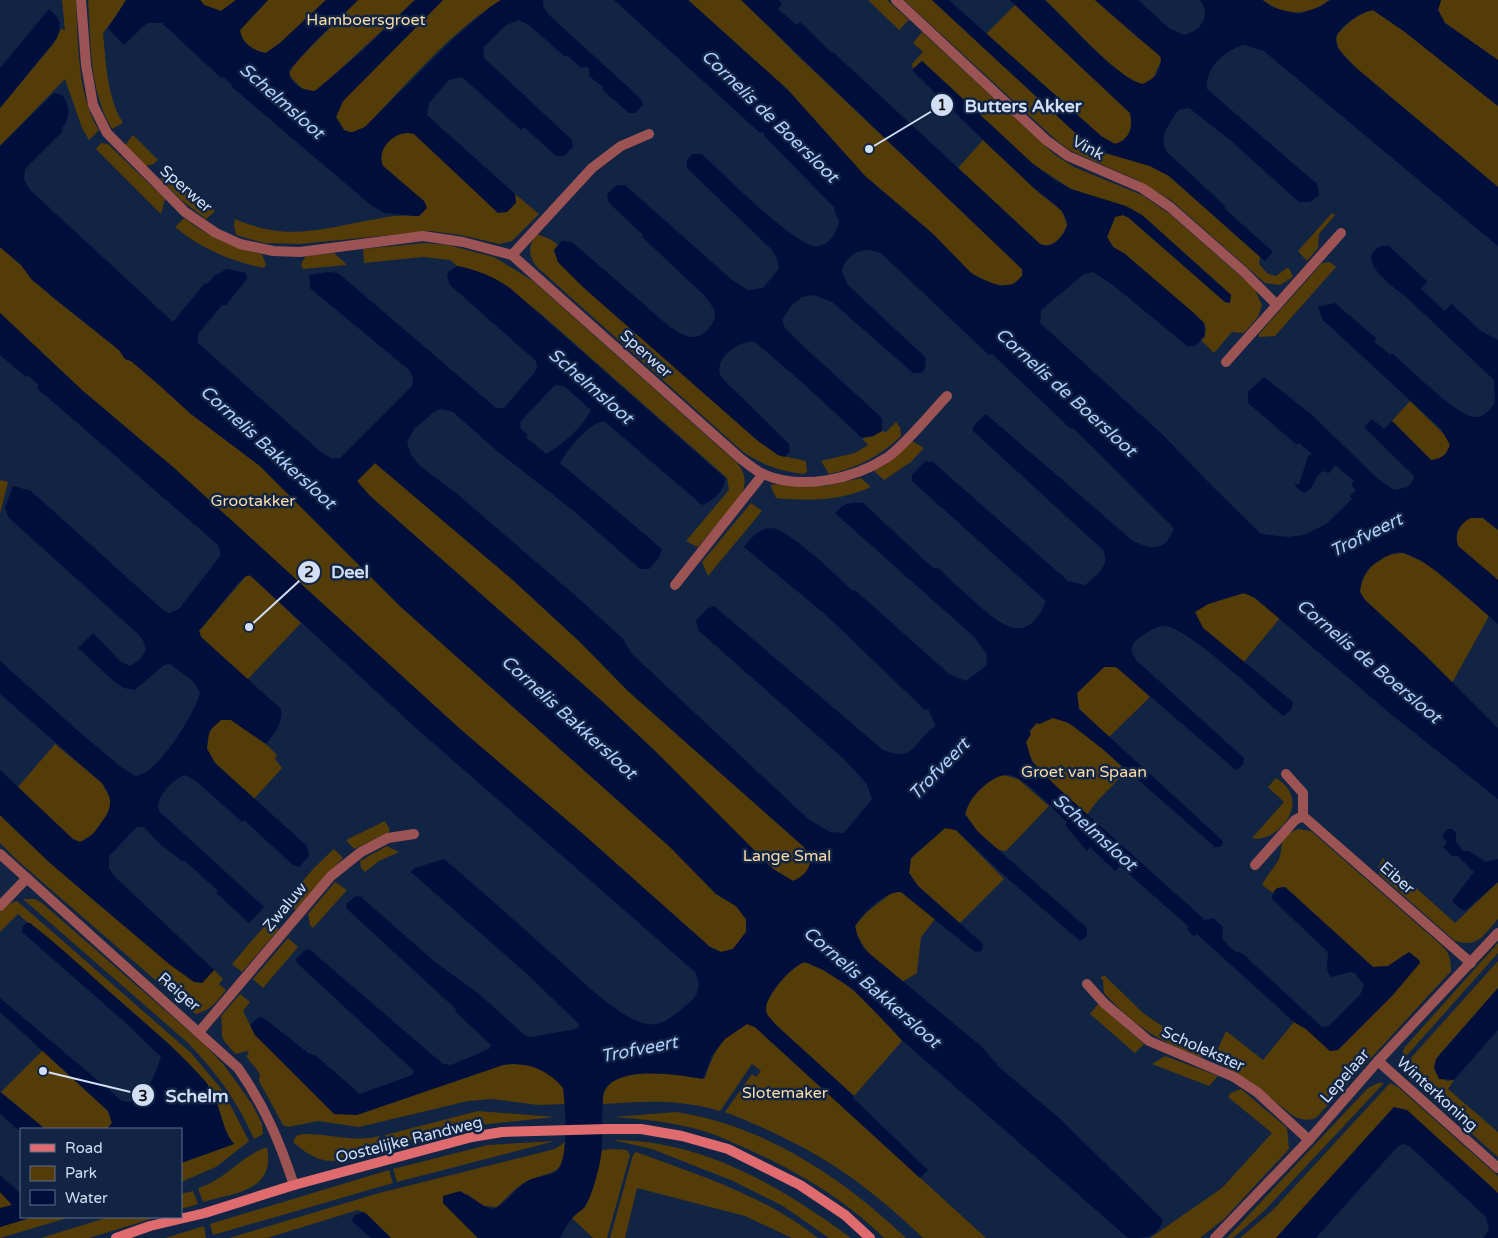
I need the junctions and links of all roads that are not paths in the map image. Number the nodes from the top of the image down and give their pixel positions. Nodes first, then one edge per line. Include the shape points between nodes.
1 (81, 0) edge
2 (896, 0) edge
3 (649, 134) dead end
4 (1341, 233) dead end
5 (512, 255) junction
6 (1277, 305) junction
7 (1226, 362) dead end
8 (947, 396) dead end
9 (763, 474) junction
10 (675, 585) dead end
11 (1286, 774) dead end
12 (1303, 816) junction
13 (414, 834) dead end
14 (0, 854) edge
15 (1255, 865) dead end
16 (27, 878) junction
17 (0, 906) edge
18 (1498, 933) edge
19 (1470, 963) junction
20 (1087, 984) dead end
21 (200, 1031) junction
22 (1378, 1062) junction
23 (1309, 1140) junction
24 (1498, 1168) edge
25 (294, 1185) junction
26 (116, 1238) edge
27 (870, 1238) edge
28 (1215, 1238) edge

1 - 5 street, Sperwer via 89,81 94,105 106,133 185,212 216,233 240,244 273,251 300,252 423,236
2 - 6 street, Vink via 1046,140 1068,156 1142,188 1170,207
3 - 5 street via 620,146 592,168
4 - 6 street
5 - 9 street, Sperwer via 741,459
6 - 7 street
8 - 9 street, Sperwer via 889,456 865,469 841,479 824,481 792,480
9 - 10 street
11 - 12 street via 1303,793
12 - 15 street via 1295,820
12 - 19 street, Eiber
13 - 21 street, Zwaluw via 388,838 361,852 330,876
14 - 16 street, Reiger
16 - 17 street
16 - 21 street, Reiger
18 - 19 street, Lepelaar
19 - 22 street, Lepelaar
20 - 23 street, Scholekster via 1149,1041 1234,1077 1257,1092
21 - 25 street, Reiger via 238,1068 262,1103 278,1136
22 - 23 street, Lepelaar
22 - 24 street, Winterkoning
23 - 28 street, Lepelaar
25 - 26 street, Oostelijke Randweg
25 - 27 street, Oostelijke Randweg via 472,1137 502,1132 641,1129 728,1149 800,1185 845,1215

